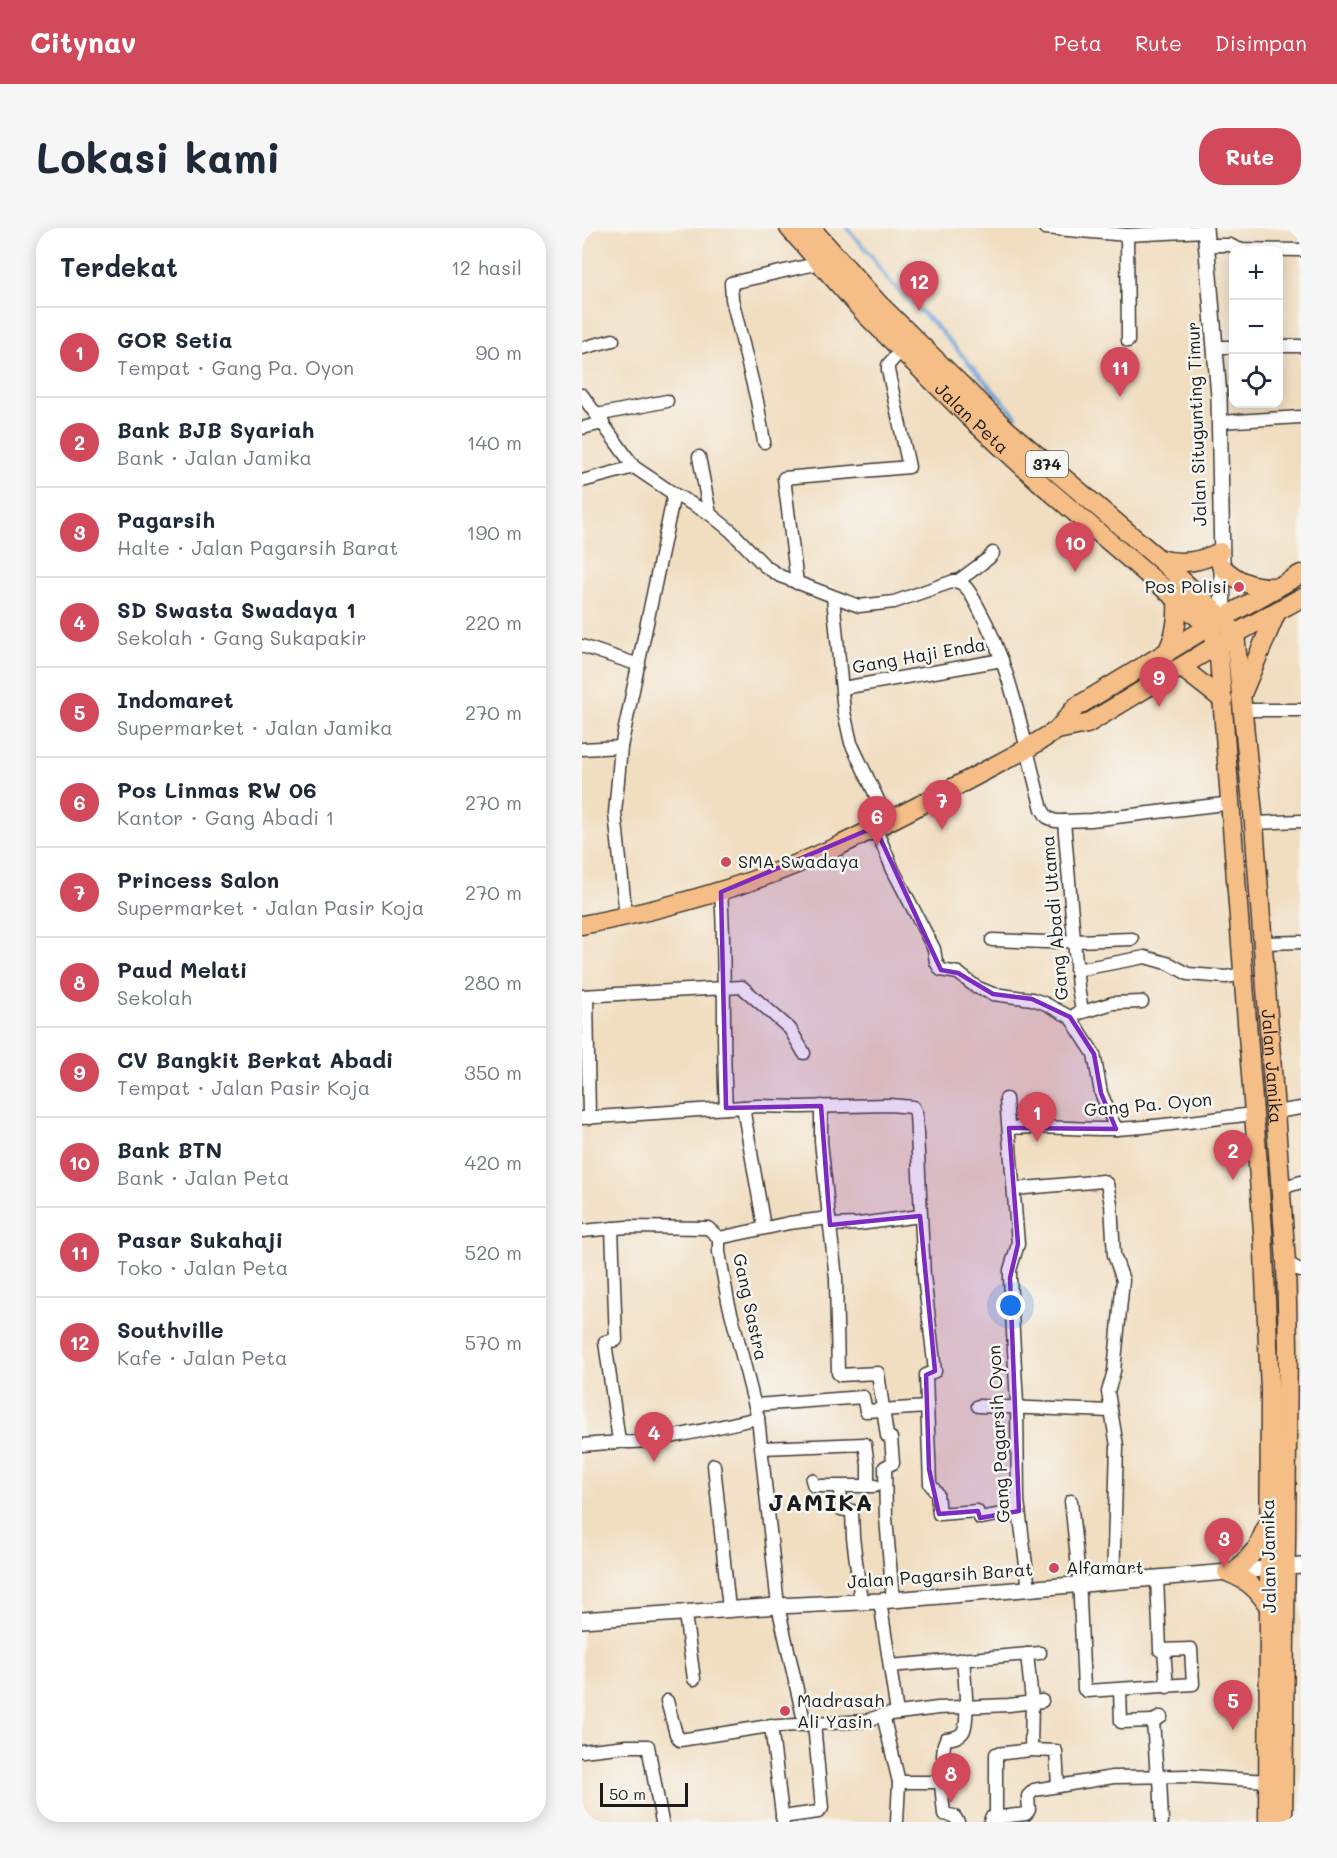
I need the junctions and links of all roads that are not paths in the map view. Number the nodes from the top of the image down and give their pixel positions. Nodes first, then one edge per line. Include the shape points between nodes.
1 (789, 228) edge
2 (811, 228) edge
3 (1045, 228) edge
4 (1127, 235) junction
5 (1206, 235) edge
6 (1301, 250) edge
7 (820, 263) junction
8 (872, 309) junction
9 (613, 340) dead end
10 (1128, 340) dead end
11 (1283, 346) edge
12 (1301, 346) edge
13 (1215, 347) junction
14 (1229, 347) edge
15 (582, 348) edge
16 (901, 350) junction
17 (582, 395) edge
18 (667, 401) dead end
19 (1301, 417) edge
20 (600, 419) junction
21 (1220, 422) junction
22 (582, 428) edge
23 (764, 442) dead end
24 (699, 457) dead end
25 (634, 467) junction
26 (582, 481) edge
27 (674, 494) junction
28 (710, 514) junction
29 (993, 553) dead end
30 (1159, 559) junction
31 (1221, 559) junction
32 (1301, 574) edge
33 (958, 581) junction
34 (797, 583) junction
35 (1278, 587) junction
36 (833, 597) junction
37 (1177, 598) junction
38 (1300, 599) edge
39 (1277, 611) junction
40 (1216, 622) junction
41 (1235, 634) junction
42 (1218, 644) junction
43 (582, 646) edge
44 (1166, 654) junction
45 (1002, 660) junction
46 (639, 665) junction
47 (1182, 668) junction
48 (843, 688) junction
49 (1223, 700) junction
50 (1242, 703) junction
51 (1301, 710) edge
52 (1057, 730) junction
53 (621, 747) junction
54 (582, 748) edge
55 (1028, 748) junction
56 (1231, 801) junction
57 (1064, 821) junction
58 (1301, 821) edge
59 (1254, 823) junction
60 (882, 824) junction
61 (721, 891) junction
62 (626, 917) junction
63 (582, 925) edge
64 (1132, 939) dead end
65 (992, 940) dead end
66 (1074, 940) junction
67 (1301, 942) edge
68 (1262, 943) junction
69 (1076, 970) junction
70 (1243, 974) junction
71 (725, 988) junction
72 (584, 996) edge
73 (1142, 1002) dead end
74 (1082, 1011) junction
75 (1070, 1017) junction
76 (804, 1053) dead end
77 (1006, 1099) dead end
78 (821, 1106) junction
79 (743, 1107) junction
80 (1301, 1107) edge
81 (726, 1108) junction
82 (1275, 1112) junction
83 (1253, 1114) junction
84 (585, 1118) edge
85 (1009, 1128) junction
86 (1116, 1129) junction
87 (1301, 1182) edge
88 (1281, 1188) junction
89 (1014, 1190) junction
90 (920, 1216) junction
91 (830, 1222) junction
92 (764, 1227) junction
93 (612, 1228) junction
94 (582, 1231) edge
95 (719, 1238) junction
96 (1293, 1266) edge
97 (755, 1405) junction
98 (978, 1406) dead end
99 (927, 1407) junction
100 (1017, 1408) junction
101 (884, 1409) junction
102 (1111, 1411) junction
103 (758, 1418) junction
104 (620, 1442) junction
105 (582, 1444) edge
106 (762, 1448) junction
107 (714, 1465) dead end
108 (812, 1480) dead end
109 (868, 1486) junction
110 (840, 1487) junction
111 (885, 1487) junction
112 (1071, 1501) dead end
113 (1019, 1511) junction
114 (1277, 1519) junction
115 (1301, 1553) edge
116 (1289, 1569) edge
117 (1231, 1572) junction
118 (1157, 1577) junction
119 (1113, 1581) junction
120 (1079, 1585) junction
121 (1029, 1589) junction
122 (887, 1600) junction
123 (861, 1602) junction
124 (1278, 1605) junction
125 (778, 1606) junction
126 (729, 1609) junction
127 (685, 1614) junction
128 (582, 1620) edge
129 (1164, 1650) junction
130 (963, 1659) junction
131 (890, 1666) junction
132 (694, 1679) dead end
133 (1167, 1687) junction
134 (1120, 1689) junction
135 (667, 1701) dead end
136 (1037, 1701) junction
137 (966, 1706) junction
138 (897, 1713) junction
139 (883, 1715) junction
140 (809, 1724) junction
141 (771, 1726) junction
142 (1031, 1750) junction
143 (582, 1751) edge
144 (943, 1756) dead end
145 (1158, 1777) junction
146 (1268, 1781) junction
147 (899, 1782) junction
148 (1058, 1786) junction
149 (782, 1819) edge
150 (993, 1820) edge
151 (662, 1822) edge
152 (897, 1822) edge
153 (958, 1822) edge
154 (1162, 1822) edge
155 (1268, 1822) edge
156 (1283, 1822) edge

1 - 7 main road, Jalan Peta / 374
2 - 8 main road, Jalan Peta / 374
3 - 4 street
4 - 5 street
4 - 10 street
5 - 6 street via 1238,249
5 - 13 street, Jalan Situgunting Timur
7 - 8 main road, Jalan Peta / 374
7 - 23 street via 731,283
8 - 16 main road, Jalan Peta / 374
8 - 30 main road, Jalan Peta / 374
9 - 15 street
11 - 12 street
13 - 14 street
13 - 21 street, Jalan Situgunting Timur
16 - 34 street via 888,370 909,467 785,478
16 - 37 main road, Jalan Peta / 374 via 1044,486
17 - 20 street
18 - 20 street
19 - 21 street
20 - 22 street
20 - 25 street
21 - 31 street, Jalan Situgunting Timur
24 - 28 street
25 - 26 street
25 - 27 street
27 - 28 street
27 - 46 street
28 - 34 street via 765,566
29 - 33 street
30 - 31 main road via 1174,563
30 - 40 main road, Jalan Peta / 374
31 - 35 main road via 1232,577 1246,584
31 - 40 street, Jalan Situgunting Timur
32 - 35 main road
33 - 36 street via 870,606
33 - 45 street via 967,589 993,634
34 - 36 street
35 - 40 main road
36 - 48 street
37 - 40 main road, Jalan Peta / 374
37 - 44 main road via 1178,618
38 - 39 main road
39 - 41 main road
39 - 50 main road
40 - 41 main road, Jalan Peta / 374
40 - 42 main road, Jalan Peta / 374
40 - 44 main road
41 - 42 main road
41 - 50 main road, Jalan Jamika
42 - 47 main road
42 - 49 main road, Jalan Jamika
43 - 46 street
44 - 52 main road via 1076,707
45 - 48 street, Gang Haji Enda
45 - 55 street
46 - 53 street
47 - 49 main road
47 - 52 main road via 1087,724
48 - 60 street via 851,743
49 - 56 main road, Jalan Jamika
50 - 51 street
50 - 59 main road, Jalan Jamika
52 - 55 main road
53 - 54 street
53 - 62 street via 615,813
55 - 57 street via 1042,809 1047,817
55 - 60 main road
56 - 57 street
56 - 70 main road, Jalan Jamika
57 - 66 street, Gang Abadi Utama
58 - 59 street
59 - 68 main road, Jalan Jamika
60 - 61 main road via 832,849
60 - 75 street via 893,870 941,970 958,973 993,994 1032,999
61 - 62 main road
61 - 71 street
62 - 63 main road
64 - 66 street
65 - 66 street
66 - 69 street, Gang Abadi Utama
67 - 68 street
68 - 82 main road, Jalan Jamika
69 - 70 street via 1145,957 1188,974
69 - 74 street, Gang Abadi Utama
70 - 83 main road, Jalan Jamika
71 - 72 street
71 - 76 street via 747,989 790,1029
71 - 81 street
72 - 84 street
73 - 74 street via 1113,1003
74 - 75 street
75 - 86 street via 1094,1054 1101,1092
77 - 85 street, Gang Pagarsih Oyon
78 - 79 street
78 - 90 street via 913,1107
78 - 91 street
79 - 81 street
79 - 92 street
80 - 82 street
81 - 84 street
82 - 88 main road, Jalan Jamika
83 - 86 street, Gang Pa. Oyon
83 - 114 main road, Jalan Jamika via 1263,1231
85 - 86 street, Gang Pa. Oyon
85 - 89 street, Gang Pagarsih Oyon
87 - 88 street
88 - 96 main road, Jalan Jamika
89 - 100 street, Gang Pagarsih Oyon via 1018,1244 1010,1278
89 - 102 street via 1106,1182 1114,1255 1123,1280 1114,1371 1108,1392
90 - 91 street, Gang Sastra via 860,1224
90 - 99 street via 935,1371 926,1375
91 - 92 street, Gang Sastra
91 - 101 street via 836,1278 838,1373 879,1373
92 - 95 street, Gang Sastra
93 - 94 street
93 - 95 street via 708,1228
93 - 104 street via 616,1340 606,1342
95 - 97 street, Gang Sastra via 728,1301
96 - 114 main road, Jalan Jamika
97 - 101 street via 862,1397 866,1411
97 - 103 street, Gang Sastra
98 - 100 street
99 - 101 street
99 - 113 street via 930,1484 937,1493 939,1514 977,1511 980,1518
100 - 102 street
100 - 113 street, Gang Pagarsih Oyon
101 - 111 street via 893,1463 885,1467
102 - 119 street via 1117,1446
103 - 104 street via 651,1440
103 - 106 street, Gang Sastra
104 - 105 street
106 - 109 street via 865,1444
106 - 125 street, Gang Sastra
107 - 126 street
108 - 110 street via 814,1486
109 - 110 street
109 - 111 street
110 - 123 street via 841,1509 853,1512
111 - 122 street
112 - 120 street
113 - 121 street, Gang Pagarsih Oyon
114 - 115 main road
114 - 116 main road, Jalan Jamika
114 - 117 main road via 1257,1548
116 - 117 street, Jalan Pagarsih Barat
116 - 124 main road, Jalan Jamika
116 - 124 main road via 1293,1584
117 - 118 street, Jalan Pagarsih Barat
117 - 124 main road
118 - 119 street, Jalan Pagarsih Barat
118 - 129 street via 1160,1650
119 - 120 street, Jalan Pagarsih Barat
120 - 121 street, Jalan Pagarsih Barat
120 - 134 street via 1084,1689
121 - 122 street, Jalan Pagarsih Barat
122 - 123 street, Jalan Pagarsih Barat
122 - 131 street
123 - 125 street, Jalan Pagarsih Barat
124 - 146 main road, Jalan Jamika
124 - 156 main road, Jalan Jamika
125 - 126 street, Jalan Pagarsih Barat
125 - 140 street, Gang Sastra
126 - 127 street, Jalan Pagarsih Barat
127 - 128 street, Jalan Pagarsih Barat
127 - 132 street
129 - 133 street
129 - 133 street via 1191,1650 1193,1684
130 - 131 street
130 - 136 street via 1033,1654
130 - 137 street
131 - 138 street
133 - 134 street
134 - 145 street via 1121,1722 1157,1719
135 - 141 street via 680,1740
136 - 137 street
136 - 142 street
137 - 138 street
137 - 144 street via 965,1730 946,1739
138 - 139 street
139 - 140 street via 865,1721
139 - 147 street
140 - 141 street
140 - 149 street, Gang Sastra via 822,1808
141 - 149 street
142 - 148 street via 1056,1751
142 - 150 street via 996,1754
143 - 151 street via 648,1746
145 - 146 street
145 - 148 street via 1113,1777
145 - 154 street
146 - 155 main road, Jalan Jamika
147 - 152 street
147 - 153 street via 941,1784 944,1814 954,1816
148 - 150 street via 1030,1793 1026,1814

